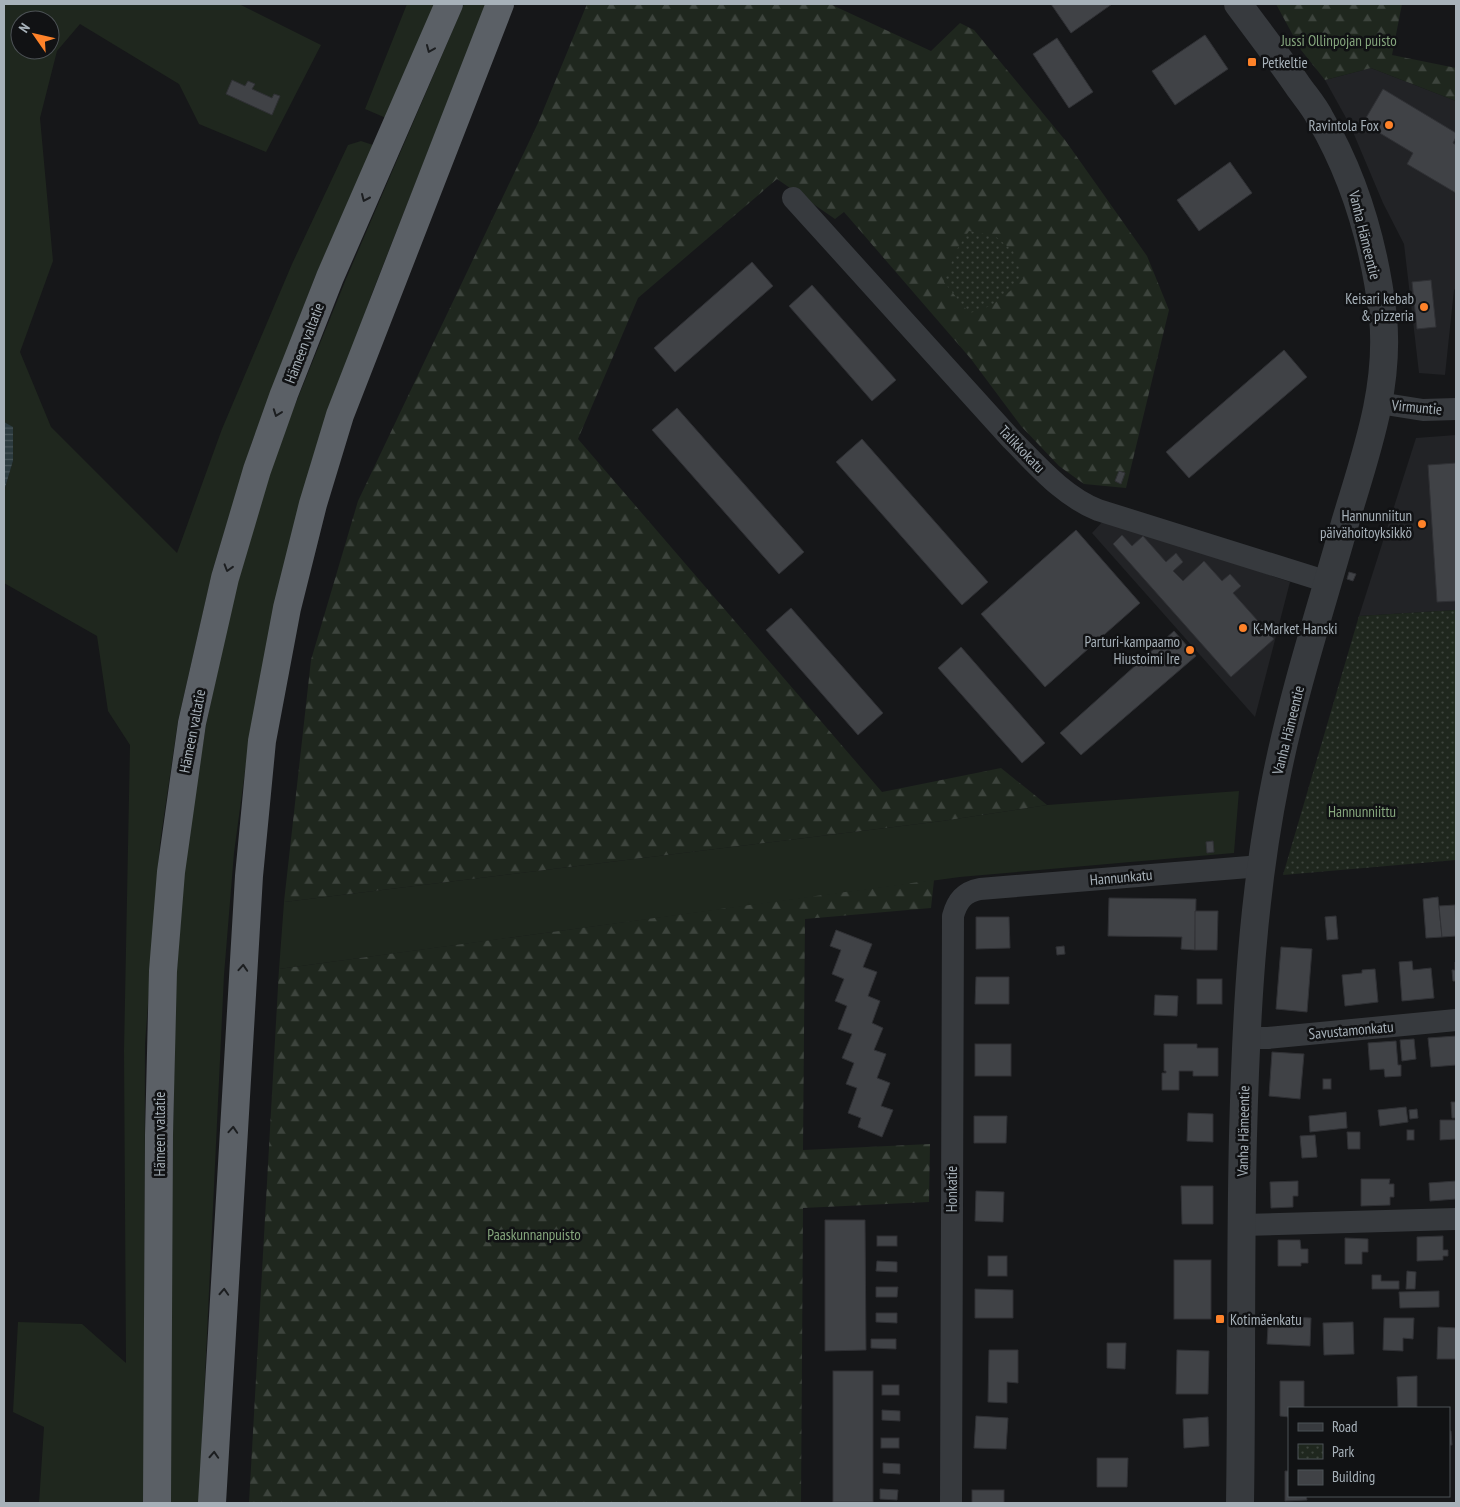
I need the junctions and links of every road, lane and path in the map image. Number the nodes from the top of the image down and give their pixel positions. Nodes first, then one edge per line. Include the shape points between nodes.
1 (449, 4) edge
2 (500, 4) edge
3 (1238, 4) edge
4 (793, 198) dead end
5 (1379, 403) junction
6 (1456, 409) edge
7 (1328, 582) junction
8 (1261, 866) junction
9 (980, 889) joint
10 (1456, 1020) edge
11 (1245, 1038) junction
12 (1456, 1219) edge
13 (1242, 1225) junction
14 (157, 1503) edge
15 (212, 1503) edge
16 (951, 1503) edge
17 (1240, 1503) edge

1 -> 14 highway, Hämeen valtatie via 330,277 263,453 224,578 192,723 171,872 163,971
15 -> 2 highway via 249,876 262,741 287,608 340,415
3 - 5 street, Vanha Hämeentie via 1320,116 1351,182 1364,221 1383,318 1384,367
4 - 7 street, Talikkokatu via 1012,440 1071,496 1098,510
5 - 6 street, Virmuntie via 1423,410
5 - 7 street, Vanha Hämeentie
7 - 8 street, Vanha Hämeentie via 1276,779
8 - 9 street, Hannunkatu
8 - 11 street, Vanha Hämeentie
9 - 16 street, Honkatie via 961,898 953,916
10 - 11 street, Savustamonkatu
11 - 13 street, Vanha Hämeentie
12 - 13 street
13 - 17 street, Vanha Hämeentie

